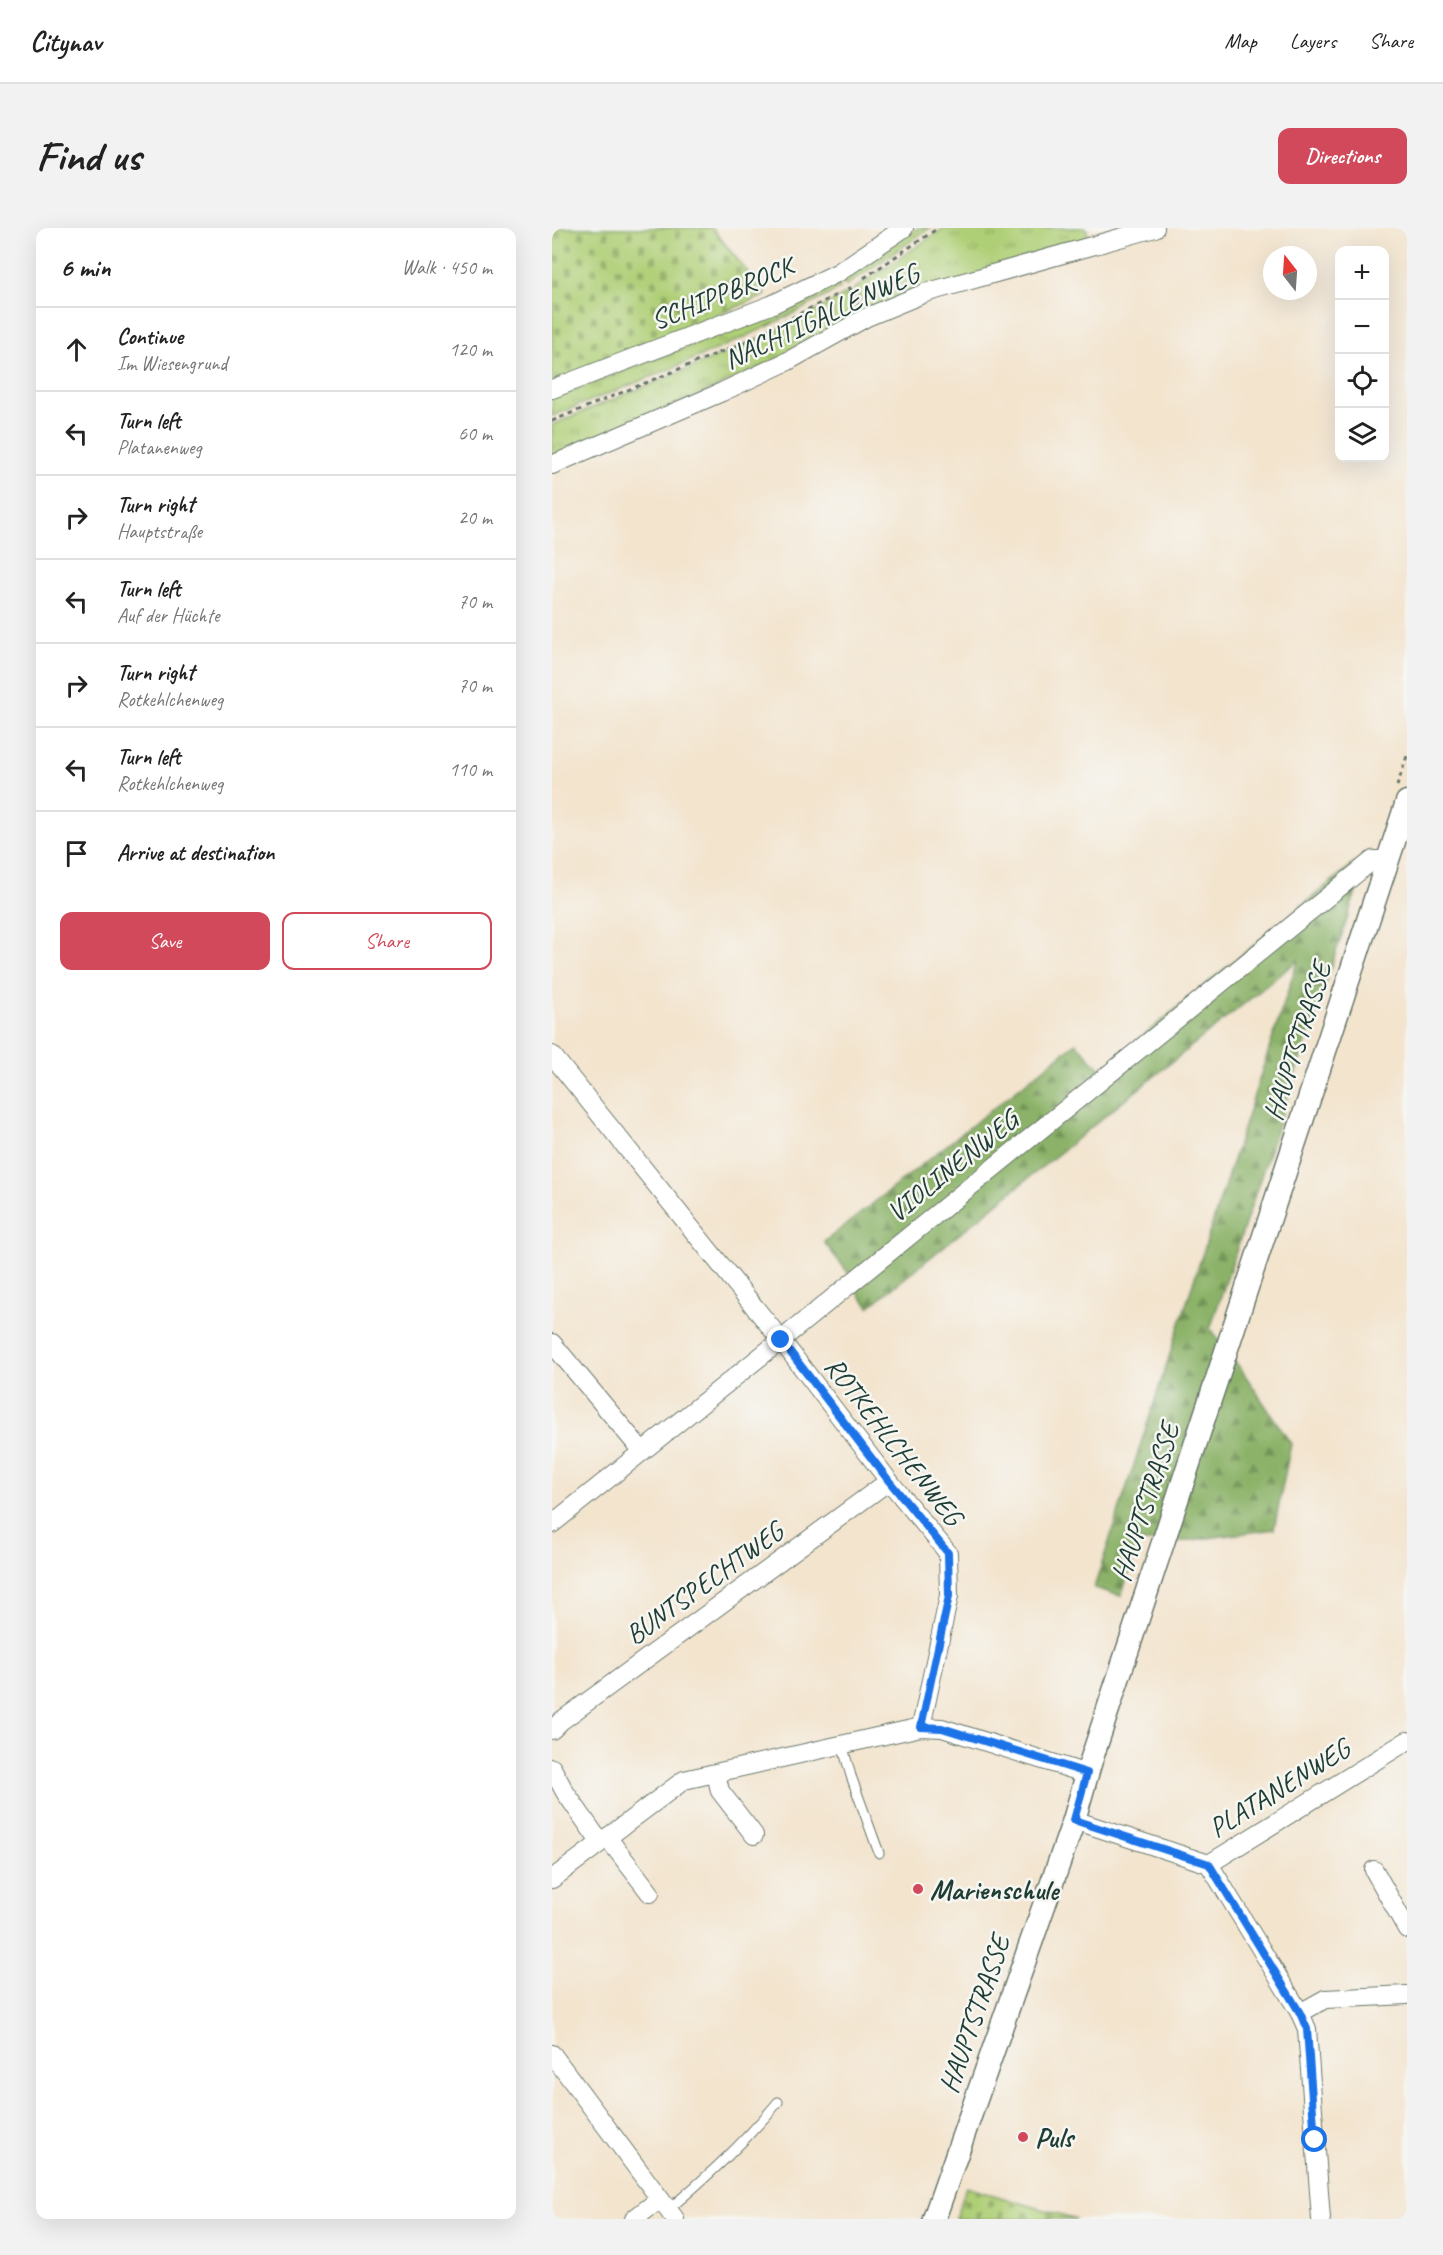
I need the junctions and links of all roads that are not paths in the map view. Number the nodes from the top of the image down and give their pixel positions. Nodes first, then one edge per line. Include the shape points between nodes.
1 (904, 228) edge
2 (1155, 228) edge
3 (552, 389) edge
4 (552, 465) edge
5 (1407, 802) edge
6 (1389, 860) junction
7 (552, 1055) edge
8 (781, 1340) junction
9 (552, 1343) edge
10 (642, 1451) junction
11 (889, 1481) junction
12 (552, 1524) edge
13 (921, 1727) junction
14 (552, 1730) edge
15 (1407, 1741) edge
16 (842, 1744) junction
17 (552, 1768) edge
18 (716, 1773) junction
19 (1087, 1773) junction
20 (1074, 1820) junction
21 (754, 1835) dead end
22 (604, 1840) junction
23 (879, 1853) dead end
24 (1209, 1864) junction
25 (1374, 1870) dead end
26 (552, 1879) edge
27 (650, 1893) dead end
28 (1407, 1929) edge
29 (1407, 1995) edge
30 (1300, 2013) junction
31 (552, 2054) edge
32 (778, 2102) dead end
33 (668, 2209) edge
34 (634, 2219) edge
35 (934, 2219) edge
36 (1321, 2219) edge

1 - 3 street, SCHIPPBROCK via 839,272 771,305
2 - 4 street, NACHTIGALLENWEG via 925,293 889,307 769,370
5 - 6 street, HAUPTSTRASSE
6 - 8 street, VIOLINENWEG via 1373,860
6 - 19 street, HAUPTSTRASSE
7 - 8 street, ROTKEHLCHENWEG
8 - 10 street, VIOLINENWEG
8 - 11 street, ROTKEHLCHENWEG
9 - 10 street
10 - 12 street, VIOLINENWEG
11 - 13 street, ROTKEHLCHENWEG via 948,1553 949,1596
11 - 14 street, BUNTSPECHTWEG
13 - 16 street
13 - 19 street via 942,1728
15 - 24 street, PLATANENWEG
16 - 18 street
16 - 23 lane
17 - 22 street via 565,1792
18 - 21 street via 720,1791
18 - 22 street via 684,1780
19 - 20 street, HAUPTSTRASSE
20 - 24 street, PLATANENWEG
20 - 35 street, HAUPTSTRASSE
22 - 26 street
22 - 27 street
24 - 30 street
25 - 28 street
29 - 30 street via 1325,1999
30 - 36 street via 1307,2029
31 - 33 street
32 - 33 lane via 746,2140
33 - 34 street

